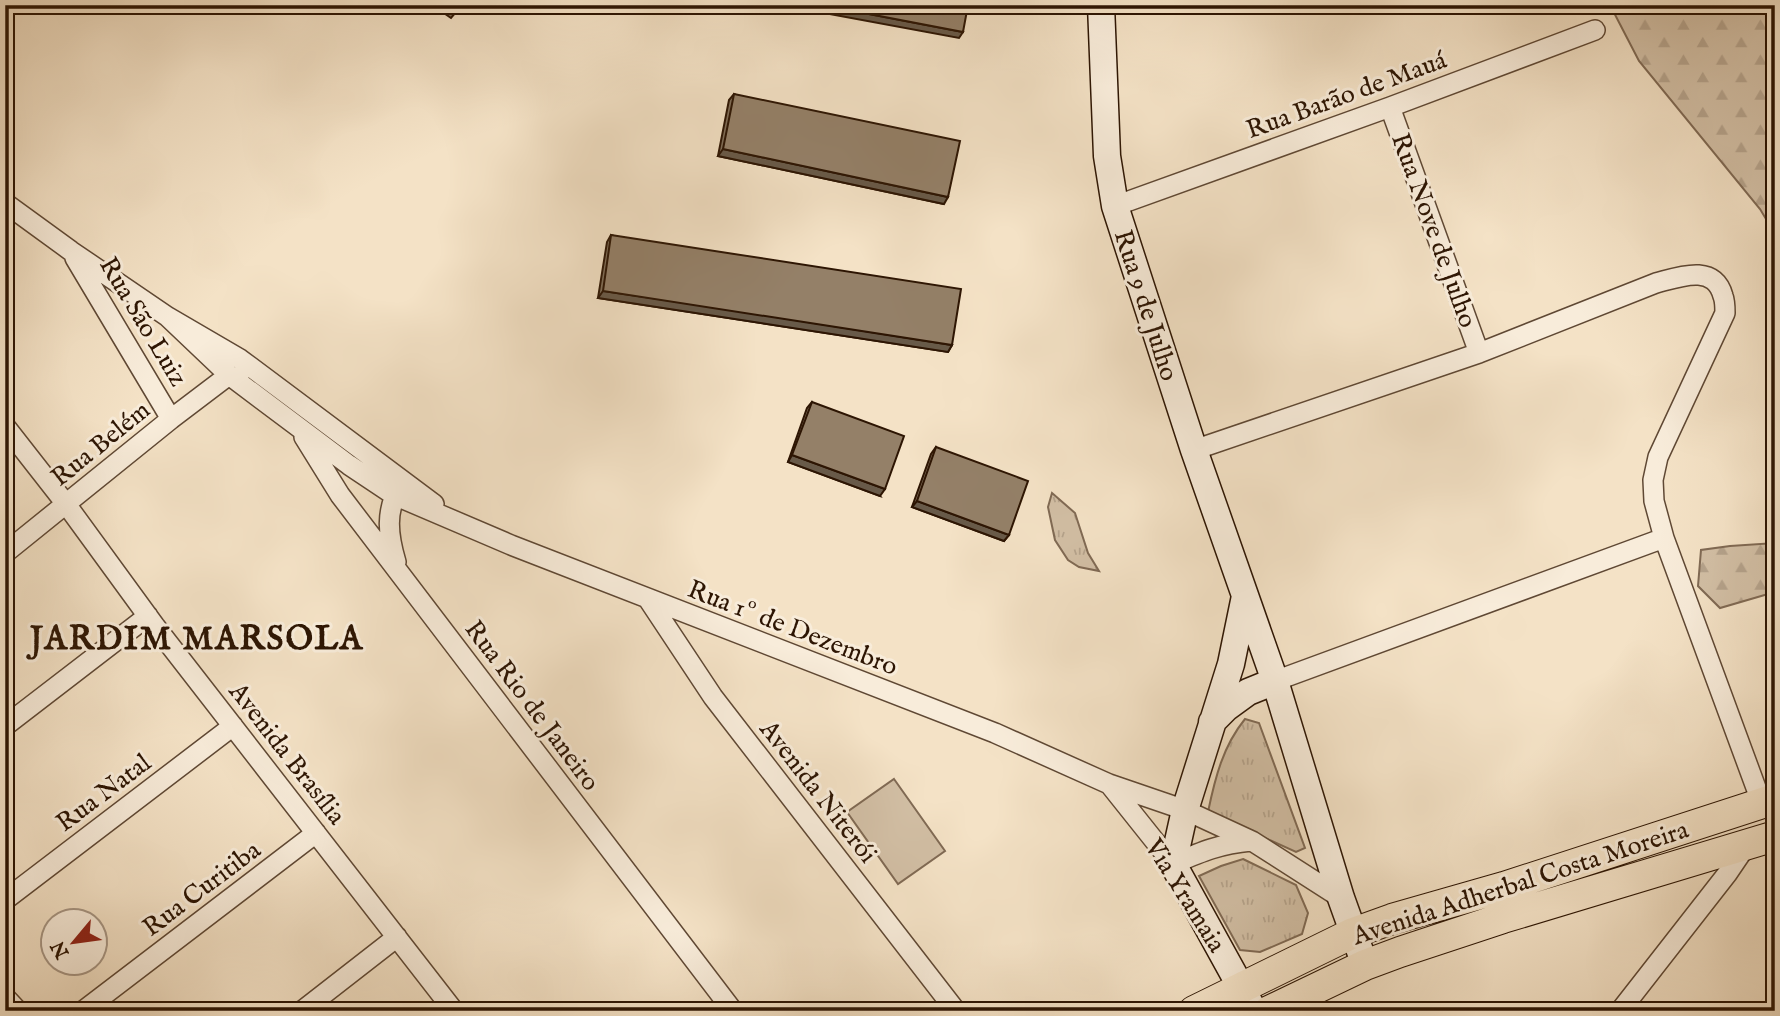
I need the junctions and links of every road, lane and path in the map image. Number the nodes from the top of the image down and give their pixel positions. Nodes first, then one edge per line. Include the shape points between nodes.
1 (1101, 5) edge
2 (1595, 30) dead end
3 (1390, 107) junction
4 (5, 203) edge
5 (1115, 206) junction
6 (71, 251) junction
7 (168, 317) junction
8 (1479, 353) junction
9 (229, 375) junction
10 (292, 399) junction
11 (171, 419) junction
12 (5, 426) edge
13 (298, 427) junction
14 (1194, 450) junction
15 (396, 496) junction
16 (66, 504) junction
17 (353, 512) junction
18 (1664, 538) junction
19 (5, 553) edge
20 (398, 569) junction
21 (1245, 594) junction
22 (648, 599) junction
23 (148, 616) junction
24 (1275, 681) junction
25 (1212, 722) junction
26 (5, 726) edge
27 (233, 726) junction
28 (1109, 784) junction
29 (1769, 802) edge
30 (1185, 810) junction
31 (316, 833) junction
32 (1775, 836) edge
33 (1252, 841) junction
34 (1746, 846) junction
35 (1173, 864) junction
36 (1341, 898) junction
37 (5, 900) edge
38 (1353, 933) junction
39 (397, 937) junction
40 (1366, 965) junction
41 (5, 997) edge
42 (1248, 999) edge
43 (18, 1011) edge
44 (83, 1011) edge
45 (302, 1011) edge
46 (454, 1011) edge
47 (733, 1011) edge
48 (956, 1011) edge
49 (1194, 1011) edge
50 (1269, 1011) edge
51 (1620, 1011) edge

1 - 5 main road, Rua 9 de Julho via 1107,156
2 - 3 street, Rua Barão de Mauá
3 - 5 street, Rua Barão de Mauá
3 - 8 street, Rua Nove de Julho
4 - 6 street, Rua 1º de Dezembro
5 - 14 main road, Rua 9 de Julho
6 - 7 street, Rua 1º de Dezembro
6 - 11 street, Rua São Luiz
7 - 9 street, Rua 1º de Dezembro
7 - 10 street, Rua 1º de Dezembro via 240,359
8 - 14 street
8 - 18 street via 1668,280 1700,274 1716,282 1726,313 1658,457 1653,480
9 - 10 street
9 - 11 street, Rua Belém
9 - 13 street, Rua 1º de Dezembro
10 - 15 street, Rua 1º de Dezembro
11 - 16 street, Rua Belém
12 - 16 street, Avenida Brasília
13 - 15 street, Rua 1º de Dezembro
13 - 17 street, Rua Rio de Janeiro
14 - 21 main road, Rua 9 de Julho
15 - 17 street via 366,516
15 - 20 street via 388,526
15 - 22 street, Rua 1º de Dezembro
16 - 19 street, Rua Belém
16 - 23 street, Avenida Brasília
17 - 20 street, Rua Rio de Janeiro
18 - 24 street
18 - 29 street
20 - 47 street, Rua Rio de Janeiro
21 - 24 main road, Rua 9 de Julho
21 - 25 main road via 1231,664
22 - 28 street, Rua 1º de Dezembro via 995,733
22 - 48 street, Avenida Niterói via 713,697
23 - 26 street
23 - 27 street, Avenida Brasília
24 - 25 main road via 1248,692
24 - 36 main road, Rua 9 de Julho
25 - 30 main road
27 - 31 street, Avenida Brasília
27 - 37 street, Rua Natal
28 - 30 street, Rua 1º de Dezembro
28 - 35 street, Via Yramaia
29 - 38 main road, Avenida Adherbal Costa Moreira
30 - 33 street, Rua 1º de Dezembro
30 - 35 main road
31 - 39 street, Avenida Brasília
31 - 44 street, Rua Curitiba
32 - 34 main road, Avenida Adherbal Costa Moreira
33 - 35 street via 1211,847
33 - 36 street, Rua 1º de Dezembro
34 - 40 main road, Avenida Adherbal Costa Moreira via 1503,918
34 - 51 street
35 - 42 main road, Via Yramaia
36 - 38 main road, Rua 9 de Julho
38 - 40 main road
38 - 42 main road, Avenida Adherbal Costa Moreira
39 - 45 street
39 - 46 street, Avenida Brasília
40 - 50 main road, Avenida Adherbal Costa Moreira
41 - 43 street
42 - 49 main road, Avenida Adherbal Costa Moreira

